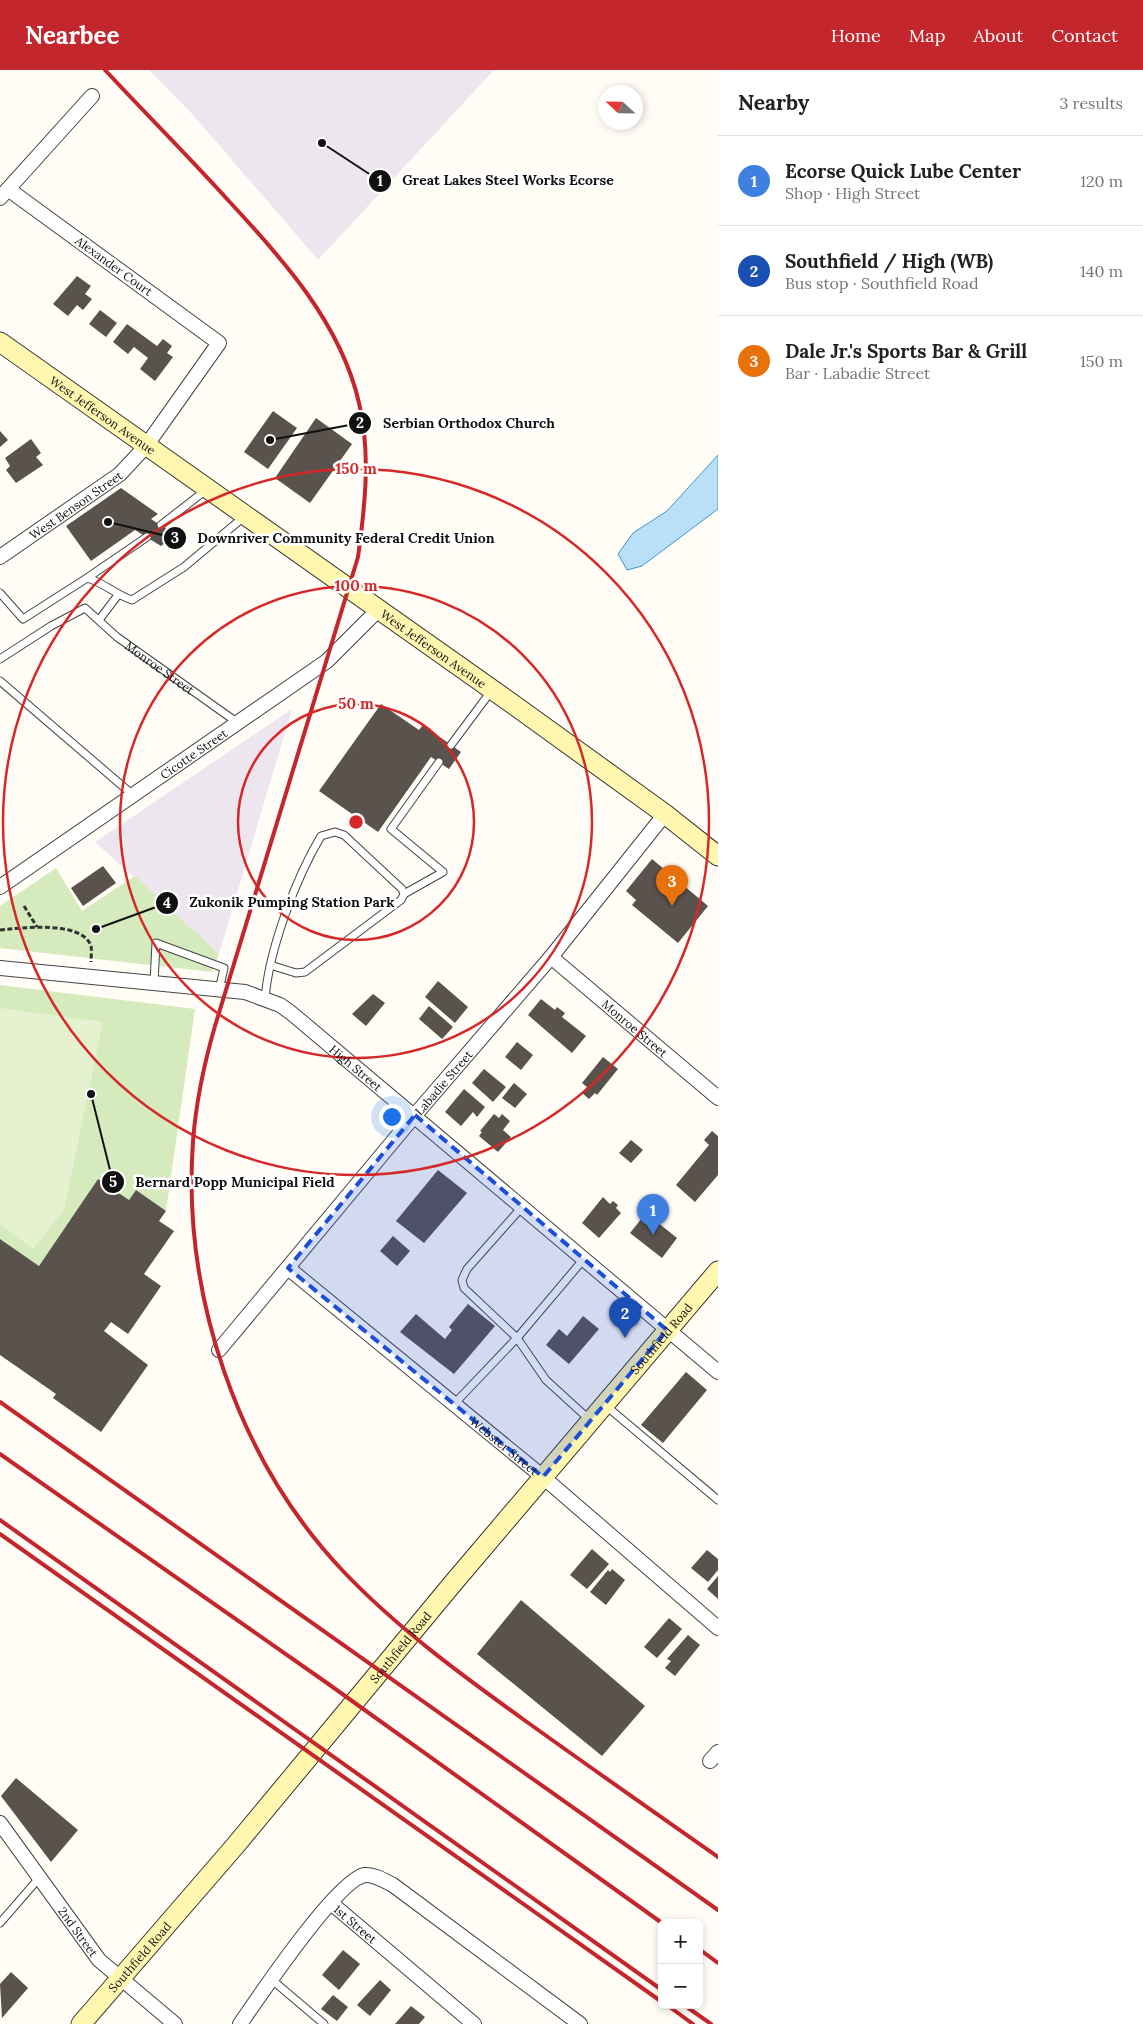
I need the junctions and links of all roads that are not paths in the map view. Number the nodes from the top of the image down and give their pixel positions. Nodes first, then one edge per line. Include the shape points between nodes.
1 (92, 96) dead end
2 (4, 193) edge
3 (0, 342) edge
4 (219, 343) joint
5 (146, 446) junction
6 (207, 489) junction
7 (245, 516) junction
8 (161, 525) dead end
9 (147, 537) dead end
10 (0, 557) edge
11 (87, 578) junction
12 (0, 593) edge
13 (118, 595) junction
14 (378, 610) junction
15 (99, 620) junction
16 (0, 659) edge
17 (0, 681) edge
18 (492, 690) junction
19 (238, 723) junction
20 (451, 745) dead end
21 (439, 762) dead end
22 (133, 795) junction
23 (665, 814) junction
24 (718, 856) edge
25 (0, 887) edge
26 (404, 894) junction
27 (551, 957) junction
28 (270, 965) junction
29 (0, 968) edge
30 (154, 983) junction
31 (219, 990) junction
32 (264, 999) junction
33 (718, 1098) edge
34 (415, 1116) junction
35 (522, 1207) junction
36 (584, 1260) junction
37 (288, 1268) junction
38 (718, 1271) edge
39 (667, 1330) junction
40 (517, 1338) junction
41 (218, 1350) dead end
42 (718, 1372) edge
43 (454, 1404) junction
44 (605, 1405) junction
45 (591, 1421) junction
46 (543, 1477) junction
47 (718, 1500) edge
48 (718, 1628) edge
49 (0, 1823) edge
50 (40, 1877) junction
51 (330, 1903) junction
52 (0, 1923) edge
53 (120, 1978) junction
54 (271, 1980) junction
55 (81, 2024) edge
56 (175, 2024) edge
57 (240, 2024) edge
58 (324, 2024) edge
59 (474, 2024) edge
60 (580, 2024) edge

1 - 2 street
2 - 4 street, Alexander Court
3 - 5 main road, West Jefferson Avenue
4 - 5 street, West Benson Street
5 - 6 main road, West Jefferson Avenue
5 - 10 street, West Benson Street via 120,474
6 - 7 main road, West Jefferson Avenue
6 - 8 lane
7 - 13 lane via 184,567 132,600
7 - 14 main road, West Jefferson Avenue
9 - 11 lane
11 - 12 lane via 23,619
11 - 13 lane via 96,580
13 - 15 lane
14 - 18 main road, West Jefferson Avenue
14 - 19 street, Cicotte Street via 327,661
15 - 16 lane, Monroe Street via 85,608
15 - 19 lane, Monroe Street via 117,637
17 - 22 lane
18 - 20 lane
18 - 23 main road, West Jefferson Avenue
19 - 22 street, Cicotte Street
21 - 26 lane via 392,829 443,872
22 - 25 street, Cicotte Street
23 - 24 main road, West Jefferson Avenue
23 - 27 street, Labadie Street
26 - 28 lane via 401,900 305,972 296,973
26 - 28 lane via 344,836 326,832 316,844 296,889
27 - 33 street, Monroe Street
27 - 34 street, Labadie Street
28 - 32 lane
29 - 30 street, High Street
30 - 31 street, High Street
30 - 31 lane via 156,943 224,968
31 - 32 street, High Street via 245,992
32 - 34 street, High Street via 290,1012
34 - 35 street, High Street
34 - 37 street, Labadie Street
35 - 36 street, High Street
35 - 40 lane via 467,1269 462,1280 464,1288
36 - 39 street, High Street
36 - 40 lane
37 - 41 street, Labadie Street
37 - 43 street, Webster Street
38 - 39 main road, Southfield Road
39 - 42 street, High Street
39 - 44 main road, Southfield Road
40 - 43 lane
40 - 45 lane via 546,1380
43 - 46 street, Webster Street
44 - 45 main road, Southfield Road
44 - 47 lane
45 - 46 main road, Southfield Road
46 - 48 street, Webster Street
46 - 53 main road, Southfield Road via 235,1846
49 - 50 street, 2nd Street
50 - 52 lane
50 - 53 street, 2nd Street via 99,1960
51 - 54 street, 1st Street
51 - 59 street, 1st Street
51 - 60 street via 349,1882 365,1875 380,1878
53 - 55 main road, Southfield Road
53 - 56 street, 2nd Street
54 - 57 street, 1st Street
54 - 58 lane

